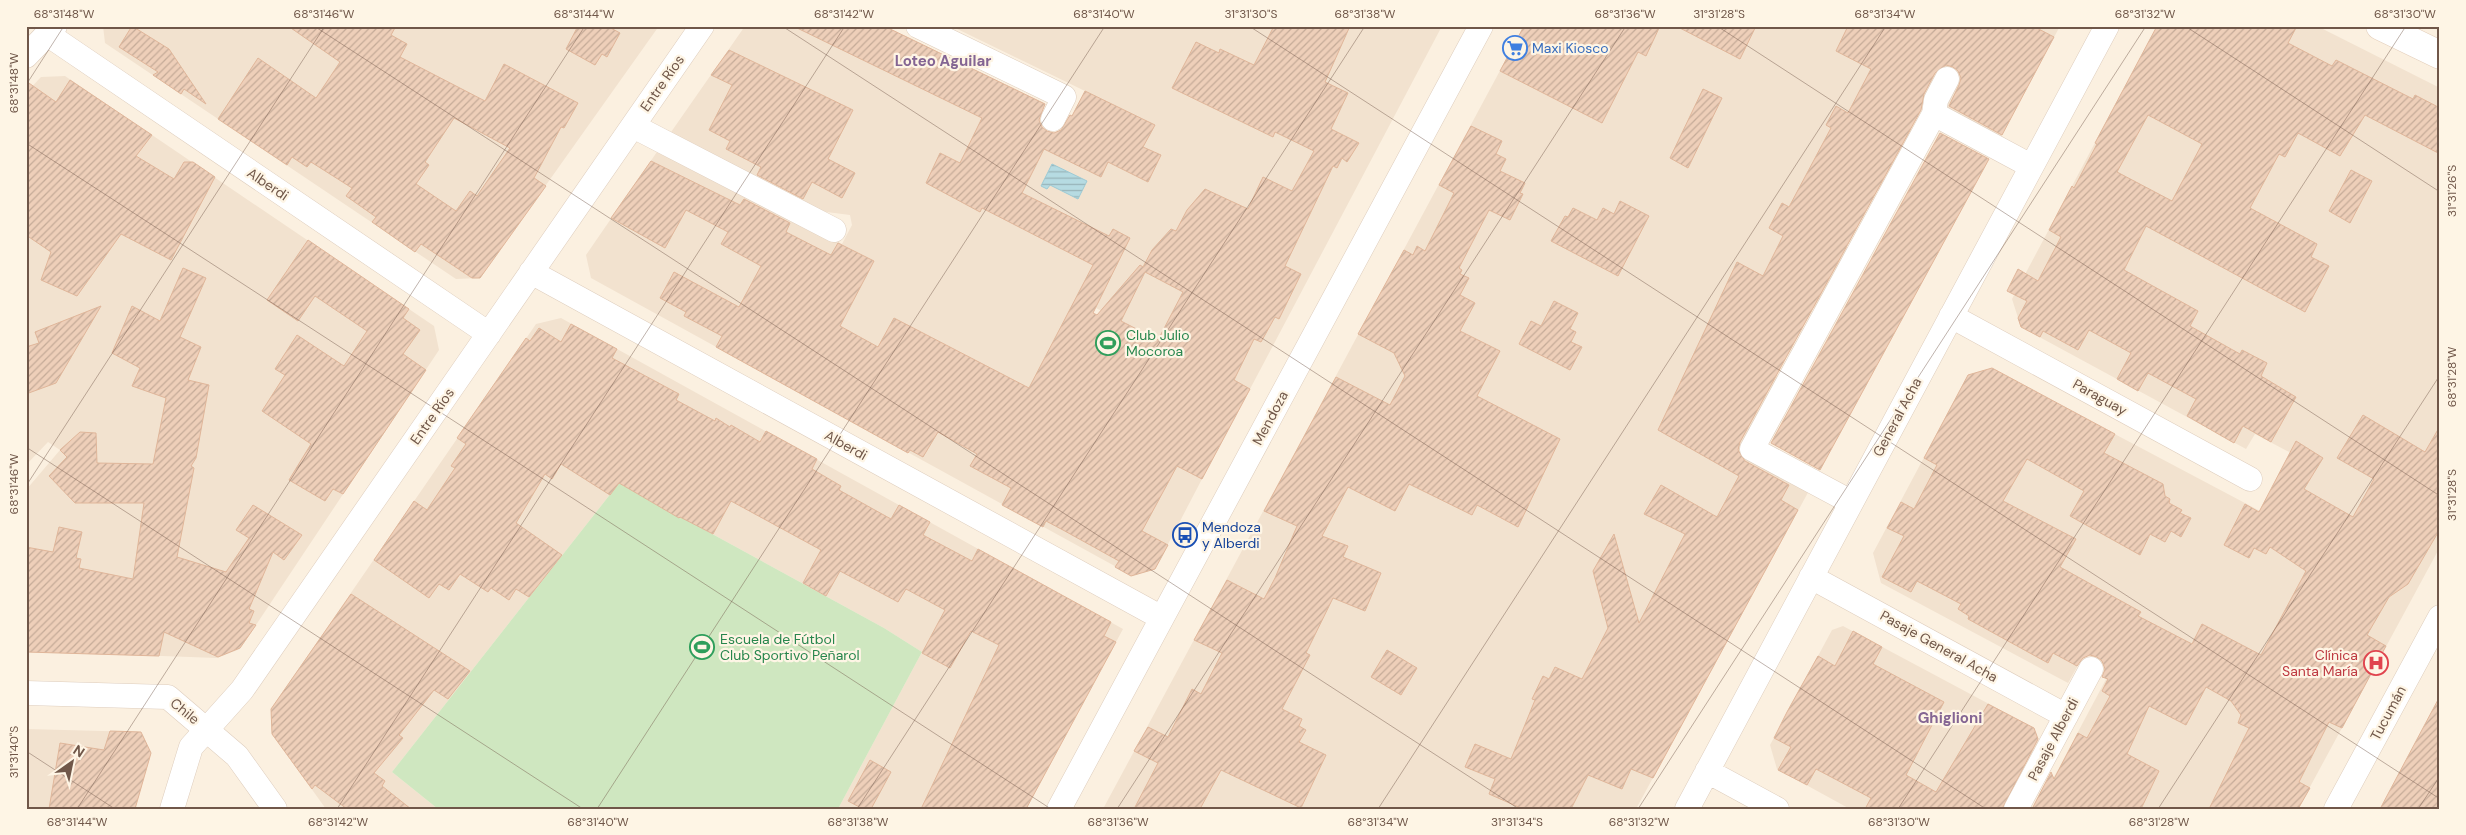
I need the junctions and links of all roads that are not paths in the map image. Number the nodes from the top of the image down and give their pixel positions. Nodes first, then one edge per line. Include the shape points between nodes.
1 (702, 26) edge
2 (918, 26) edge
3 (1482, 26) edge
4 (2107, 26) edge
5 (2380, 26) edge
6 (51, 30) edge
7 (2440, 55) edge
8 (26, 56) edge
9 (1947, 79) dead end
10 (1934, 114) junction
11 (1053, 119) dead end
12 (633, 126) junction
13 (2031, 166) junction
14 (834, 230) dead end
15 (531, 272) junction
16 (1951, 316) junction
17 (488, 334) junction
18 (2250, 479) dead end
19 (1851, 502) junction
20 (1811, 577) junction
21 (2440, 617) edge
22 (1162, 618) junction
23 (2091, 669) dead end
24 (26, 693) edge
25 (2066, 716) junction
26 (206, 729) junction
27 (1707, 772) junction
28 (172, 809) edge
29 (275, 809) edge
30 (1059, 809) edge
31 (1687, 809) edge
32 (1777, 809) edge
33 (2016, 809) edge
34 (2336, 809) edge

1 - 12 street, Entre Ríos
2 - 11 street via 1064,97
3 - 22 street, Mendoza
4 - 13 street, General Acha
5 - 7 main road
6 - 8 street
6 - 17 street, Alberdi
9 - 10 street via 1936,100
10 - 13 street
10 - 19 street via 1752,449
12 - 14 street
12 - 15 street, Entre Ríos
13 - 16 street, General Acha
15 - 17 street, Entre Ríos
15 - 22 street, Alberdi
16 - 18 street, Paraguay
16 - 19 street, General Acha
17 - 26 street, Entre Ríos via 242,690
19 - 20 street, General Acha
20 - 25 street, Pasaje General Acha
20 - 27 street, General Acha
21 - 34 street, Tucumán
22 - 30 street, Mendoza
23 - 25 street, Pasaje Alberdi
24 - 26 street, Chile via 168,696
25 - 33 street, Pasaje Alberdi
26 - 28 street, Entre Ríos via 191,747
26 - 29 street, Chile via 237,756
27 - 31 street, General Acha
27 - 32 street

